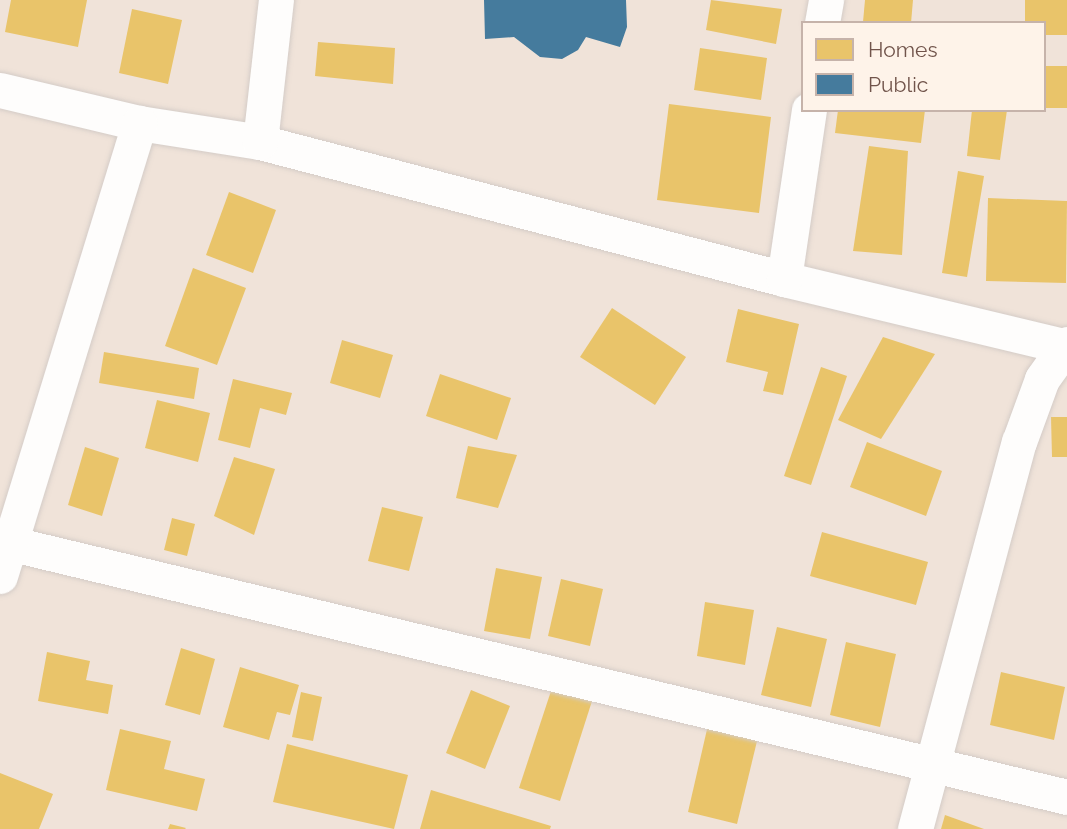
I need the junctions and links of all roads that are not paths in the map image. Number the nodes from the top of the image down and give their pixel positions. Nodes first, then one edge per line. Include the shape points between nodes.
1 (276, 0) edge
2 (826, 0) edge
3 (822, 21) edge
4 (0, 90) edge
5 (809, 112) edge
6 (139, 123) junction
7 (260, 142) junction
8 (783, 279) junction
9 (1065, 345) edge
10 (4, 542) edge
11 (0, 576) edge
12 (935, 764) junction
13 (1067, 797) edge
14 (915, 829) edge

1 - 7 street
2 - 3 street
4 - 6 street
5 - 8 street
6 - 7 street
6 - 10 street
7 - 8 street
8 - 9 street
9 - 12 street via 1042,379 1019,442
10 - 11 street
10 - 12 street
12 - 13 street
12 - 14 street

